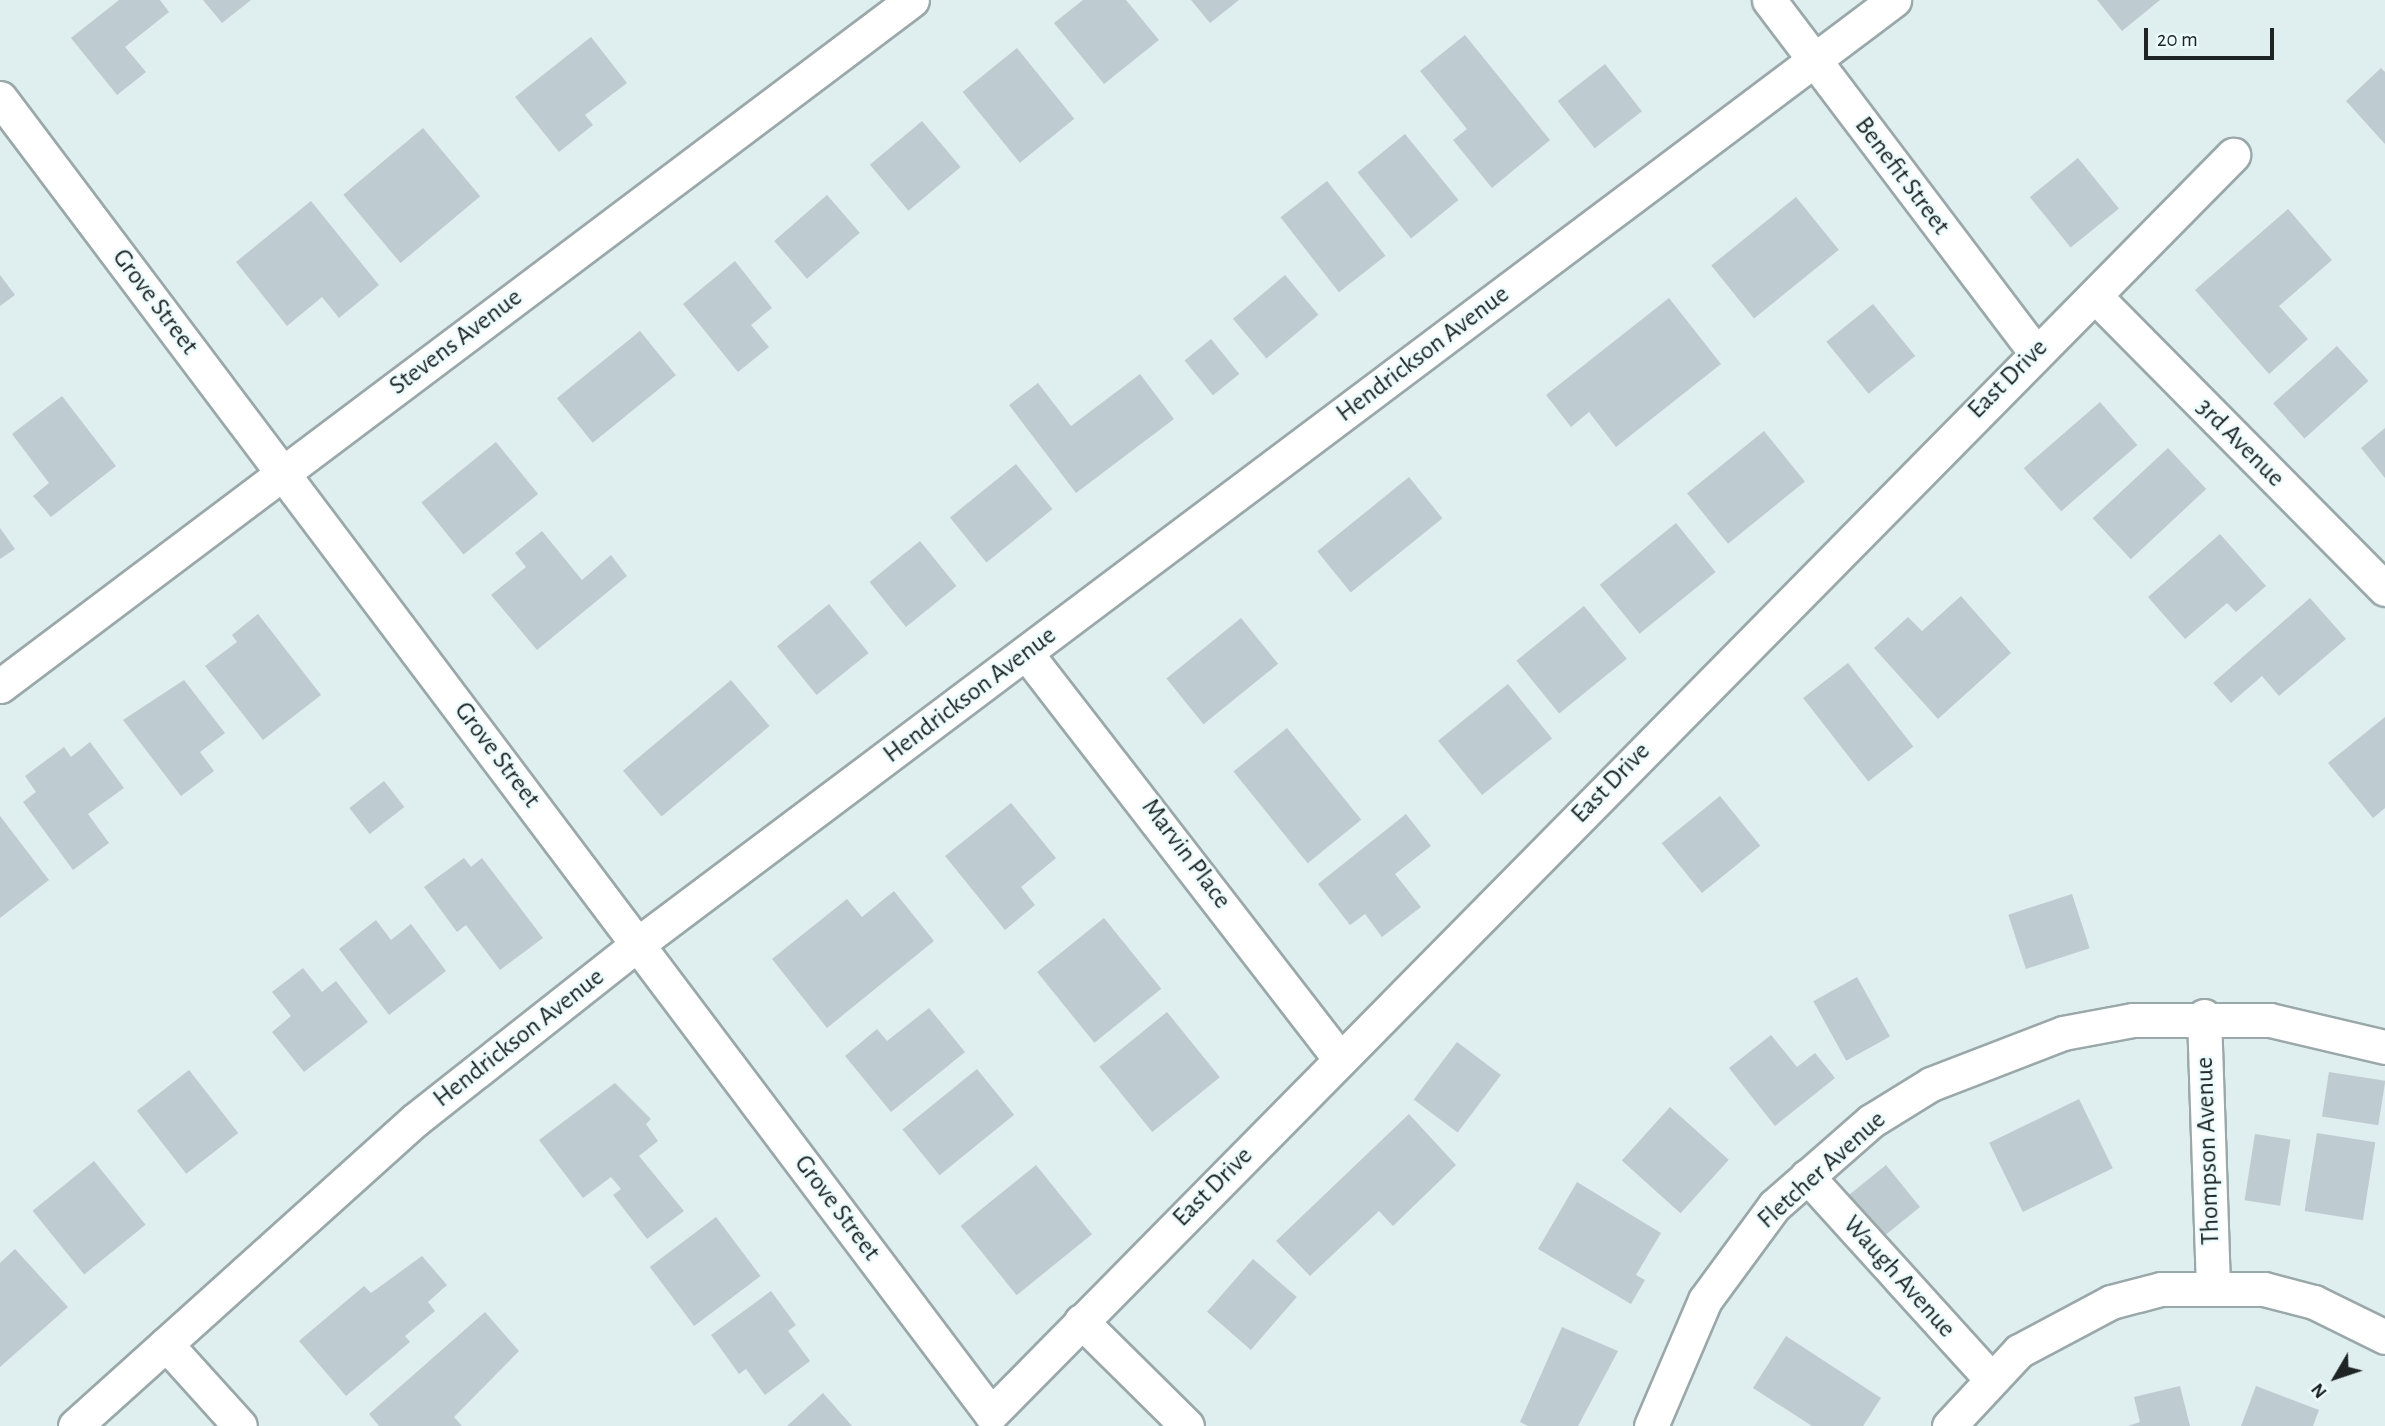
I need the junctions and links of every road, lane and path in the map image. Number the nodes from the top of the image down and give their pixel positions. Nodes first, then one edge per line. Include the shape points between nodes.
1 (912, 0) edge
2 (1769, 0) edge
3 (1894, 0) edge
4 (1814, 60) junction
5 (0, 98) edge
6 (2233, 155) dead end
7 (2095, 296) junction
8 (2034, 351) junction
9 (284, 471) junction
10 (2385, 589) edge
11 (1026, 653) junction
12 (0, 686) edge
13 (639, 943) junction
14 (2204, 1016) junction
15 (2385, 1047) edge
16 (1340, 1059) junction
17 (1807, 1176) junction
18 (2213, 1285) junction
19 (1081, 1321) junction
20 (2385, 1337) edge
21 (166, 1344) junction
22 (1990, 1378) junction
23 (991, 1414) joint
24 (75, 1426) edge
25 (240, 1426) edge
26 (1187, 1426) edge
27 (1651, 1426) edge
28 (1949, 1426) edge

1 - 9 street, Stevens Avenue
2 - 4 street, Benefit Street
3 - 4 street, Hendrickson Avenue
4 - 8 street, Benefit Street
4 - 11 street, Hendrickson Avenue
5 - 9 street, Grove Street
6 - 7 street, East Drive
7 - 8 street, East Drive
7 - 10 street, 3rd Avenue
8 - 16 street, East Drive
9 - 12 street, Stevens Avenue
9 - 13 street, Grove Street
11 - 13 street, Hendrickson Avenue
11 - 16 street, Marvin Place
13 - 21 street, Hendrickson Avenue via 415,1120
13 - 23 street, Grove Street
14 - 15 street, Fletcher Avenue via 2270,1020
14 - 17 street, Fletcher Avenue via 2063,1033 1995,1055 1871,1121
14 - 18 street, Thompson Avenue
16 - 19 street, East Drive
17 - 22 street, Waugh Avenue
17 - 27 street, Fletcher Avenue via 1759,1224 1705,1300
18 - 20 street via 2314,1302
18 - 22 street via 2111,1301 2019,1351
19 - 23 street, East Drive
19 - 26 street
21 - 24 street, Hendrickson Avenue
21 - 25 street
22 - 28 street

